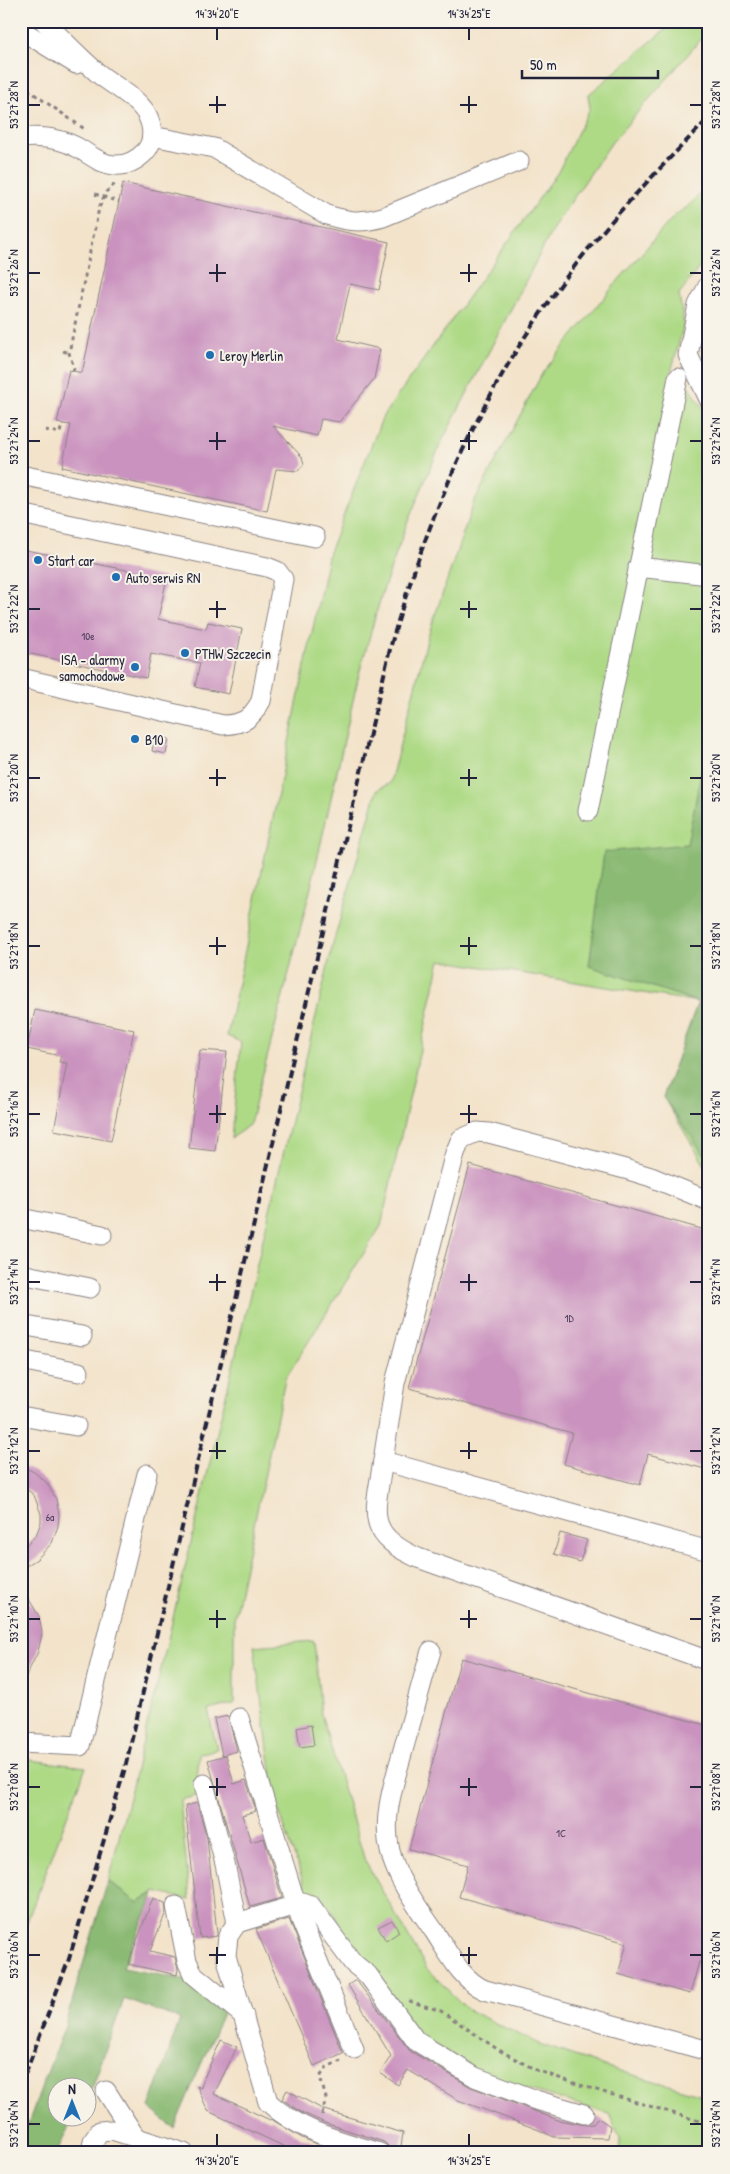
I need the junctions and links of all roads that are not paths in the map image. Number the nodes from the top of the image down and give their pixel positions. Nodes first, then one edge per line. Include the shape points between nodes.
1 (44, 21) edge
2 (21, 30) edge
3 (116, 87) junction
4 (152, 136) junction
5 (21, 138) edge
6 (519, 161) dead end
7 (709, 284) edge
8 (678, 378) dead end
9 (706, 394) edge
10 (21, 476) edge
11 (21, 514) edge
12 (315, 537) dead end
13 (638, 567) junction
14 (709, 575) edge
15 (21, 678) edge
16 (588, 811) dead end
17 (709, 1201) edge
18 (21, 1218) edge
19 (102, 1235) dead end
20 (21, 1274) edge
21 (90, 1288) dead end
22 (21, 1325) edge
23 (82, 1336) dead end
24 (21, 1360) edge
25 (79, 1372) dead end
26 (21, 1416) edge
27 (76, 1426) dead end
28 (383, 1461) junction
29 (147, 1474) dead end
30 (709, 1551) edge
31 (431, 1651) dead end
32 (709, 1661) edge
33 (239, 1718) dead end
34 (21, 1743) edge
35 (204, 1784) dead end
36 (297, 1905) junction
37 (176, 1906) dead end
38 (237, 1923) junction
39 (244, 2016) junction
40 (354, 2049) road end
41 (709, 2051) edge
42 (106, 2091) dead end
43 (584, 2114) dead end
44 (136, 2138) junction
45 (91, 2153) edge
46 (184, 2153) edge
47 (380, 2153) edge

1 - 3 street
2 - 3 street
3 - 4 street via 140,105 150,122
4 - 5 street via 149,148 138,158 117,165 102,163 65,142
4 - 6 street via 214,148 327,215 347,221 383,217
7 - 9 street via 698,305 688,355
8 - 13 street
10 - 12 street
11 - 15 street via 267,567 278,571 283,579 261,701 253,714 239,724 223,725
13 - 14 street
13 - 16 street
17 - 28 street via 651,1177 489,1133 477,1132 461,1139 395,1383
18 - 19 street
20 - 21 street
22 - 23 street
24 - 25 street
26 - 27 street
28 - 30 street
28 - 32 street via 376,1520 386,1540 394,1546 418,1558
29 - 34 street via 80,1746
31 - 41 street via 391,1796 387,1829 397,1871 450,1955 472,1983 485,1990
33 - 36 street
35 - 38 street
36 - 38 street
36 - 40 street
36 - 43 street via 307,1904 314,1909 416,2041 475,2078
37 - 39 street via 187,1961 193,1974
38 - 39 street via 225,1946
39 - 47 street via 268,2102 314,2132
42 - 44 street
44 - 45 street via 112,2130 100,2131 93,2141
44 - 46 street

